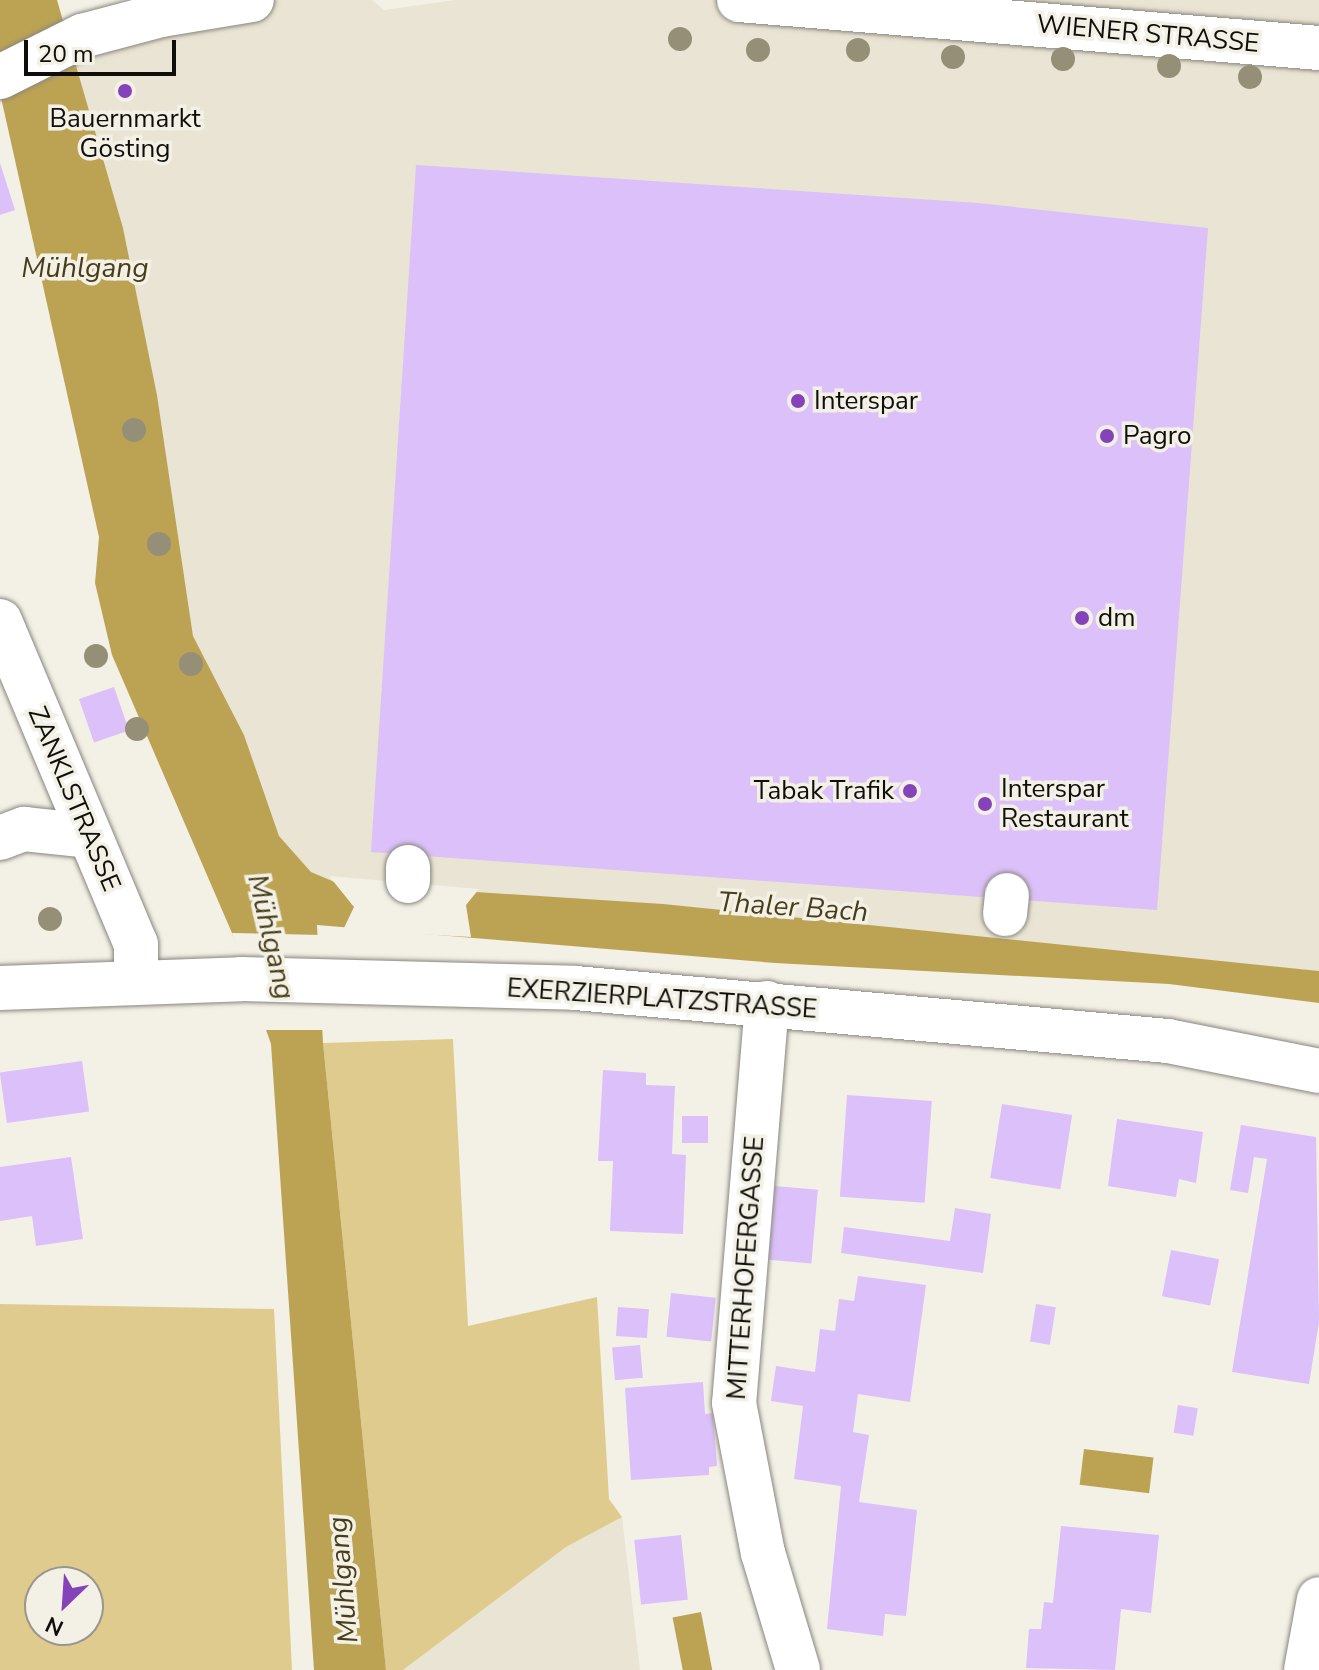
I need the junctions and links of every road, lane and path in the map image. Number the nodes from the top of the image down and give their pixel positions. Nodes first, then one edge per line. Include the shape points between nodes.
1 (252, 0) edge
2 (739, 0) edge
3 (1319, 48) edge
4 (0, 77) edge
5 (0, 621) edge
6 (89, 836) junction
7 (0, 838) edge
8 (136, 979) junction
9 (0, 988) edge
10 (767, 1003) junction
11 (1319, 1071) edge
12 (1319, 1599) edge
13 (798, 1670) edge
14 (1306, 1670) edge

1 - 4 street via 82,36
2 - 3 street, WIENER STRASSE
5 - 6 street, ZANKLSTRASSE
6 - 7 street via 24,829
6 - 8 street, ZANKLSTRASSE via 136,944
8 - 9 street, EXERZIERPLATZSTRASSE
8 - 10 street, EXERZIERPLATZSTRASSE via 331,981 427,968 575,988
10 - 11 street, EXERZIERPLATZSTRASSE via 1168,1041
10 - 13 street, MITTERHOFERGASSE via 734,1403 763,1553
12 - 14 street

